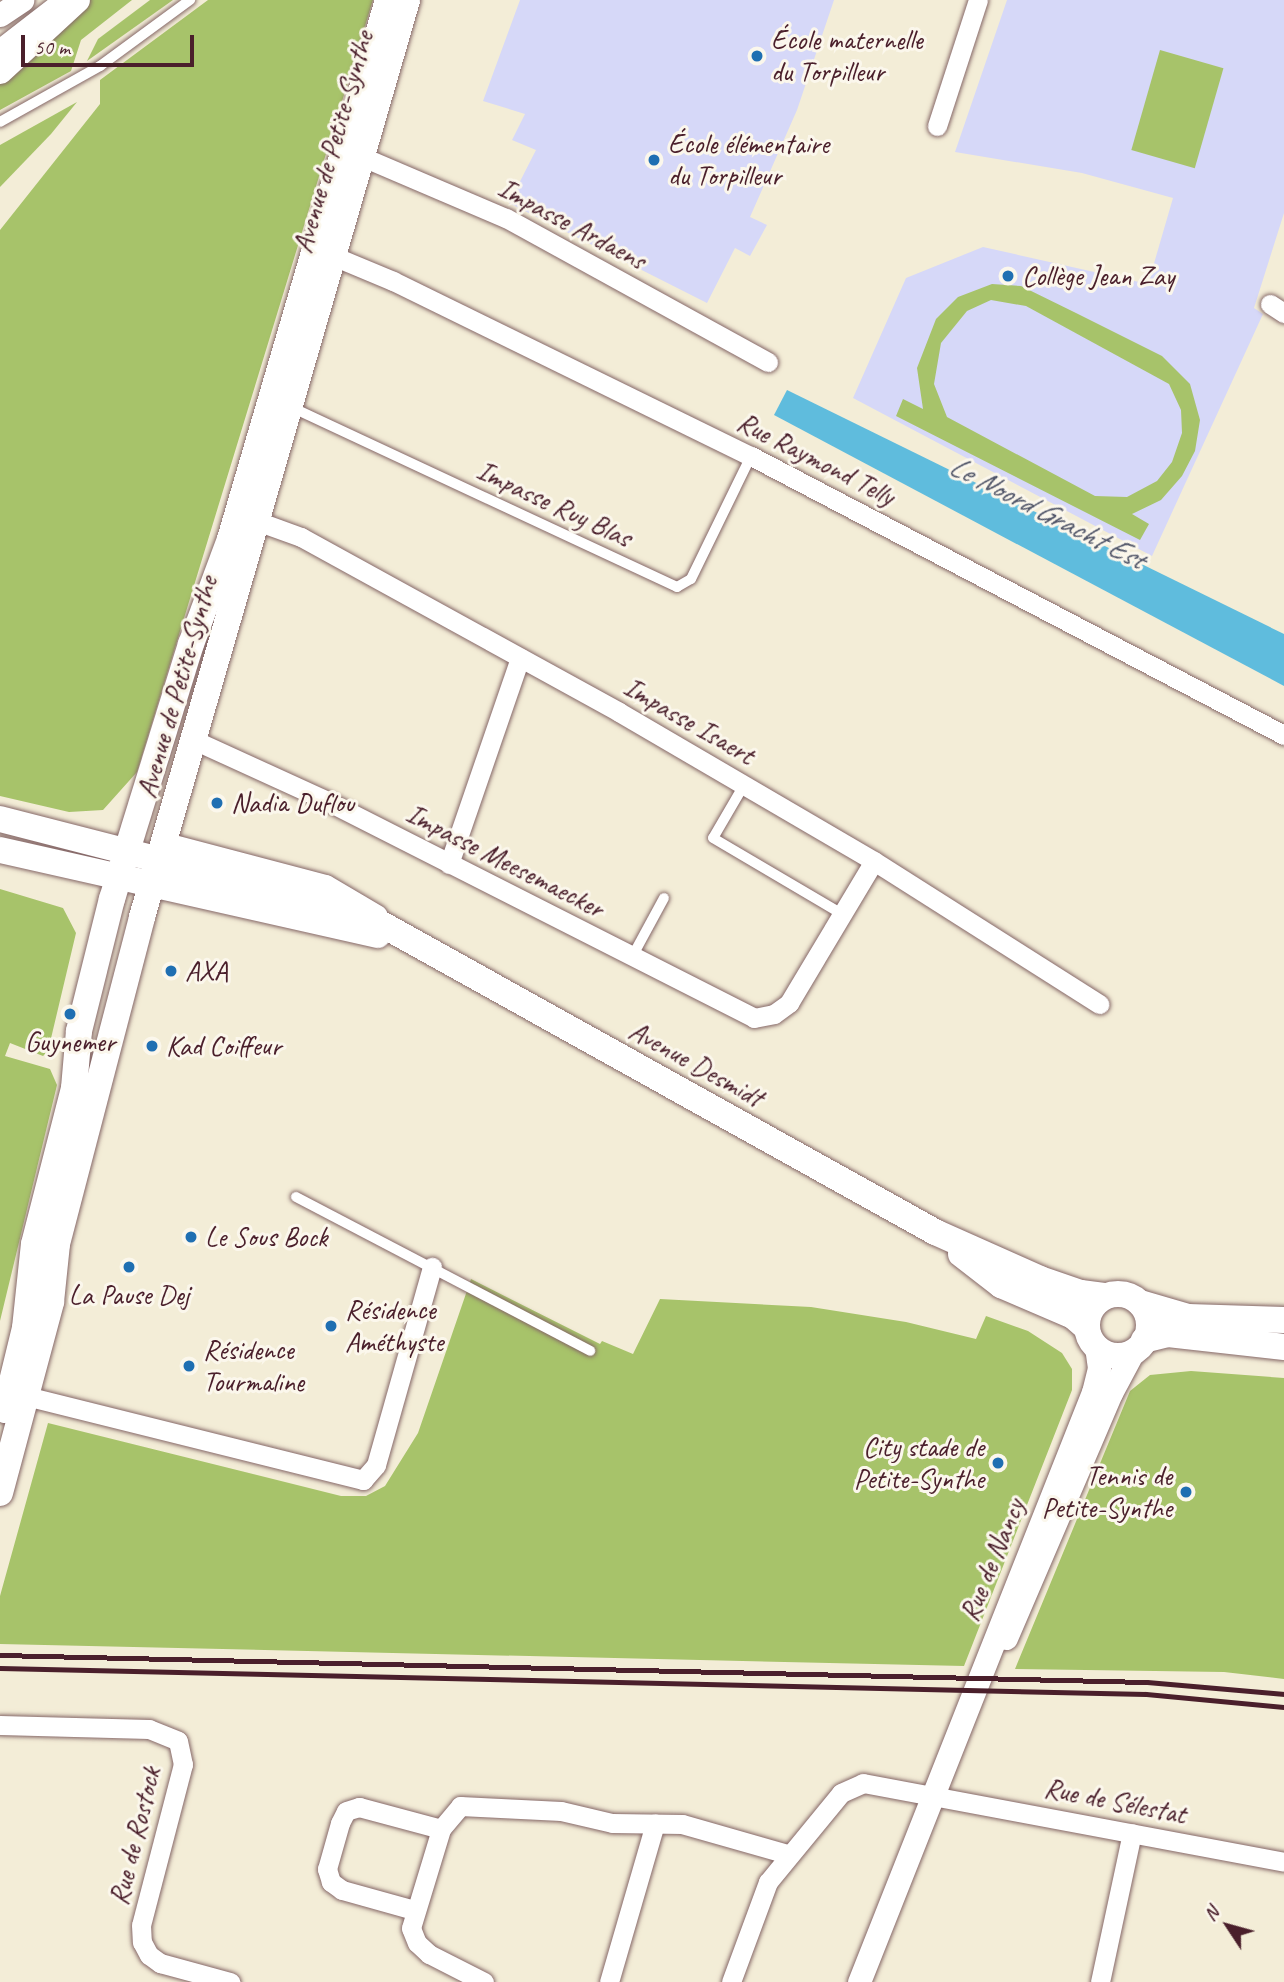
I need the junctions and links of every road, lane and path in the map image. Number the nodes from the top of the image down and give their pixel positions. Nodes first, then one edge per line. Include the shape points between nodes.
1 (22, 0) edge
2 (62, 0) edge
3 (78, 0) edge
4 (190, 0) edge
5 (388, 0) edge
6 (407, 0) edge
7 (978, 0) edge
8 (0, 15) edge
9 (0, 48) edge
10 (0, 72) edge
11 (0, 122) edge
12 (937, 126) dead end
13 (352, 152) junction
14 (323, 252) junction
15 (768, 362) dead end
16 (280, 403) junction
17 (751, 456) junction
18 (247, 517) junction
19 (520, 658) junction
20 (1284, 735) edge
21 (194, 740) junction
22 (744, 785) junction
23 (0, 819) edge
24 (0, 850) edge
25 (128, 852) junction
26 (163, 852) junction
27 (873, 861) junction
28 (449, 864) junction
29 (119, 878) junction
30 (153, 885) junction
31 (664, 898) dead end
32 (842, 914) junction
33 (426, 951) junction
34 (632, 957) junction
35 (1099, 1004) dead end
36 (296, 1198) dead end
37 (935, 1232) junction
38 (432, 1267) junction
39 (1106, 1296) junction
40 (1140, 1303) junction
41 (1284, 1320) edge
42 (1092, 1338) junction
43 (1139, 1345) junction
44 (1284, 1347) edge
45 (590, 1351) dead end
46 (18, 1394) junction
47 (0, 1429) edge
48 (0, 1493) edge
49 (984, 1678) junction
50 (0, 1725) edge
51 (936, 1797) junction
52 (655, 1824) junction
53 (441, 1829) junction
54 (1132, 1833) junction
55 (787, 1854) junction
56 (1284, 1862) edge
57 (414, 1910) junction
58 (230, 1982) edge
59 (484, 1982) edge
60 (609, 1982) edge
61 (731, 1982) edge
62 (859, 1982) edge
63 (1100, 1982) edge

1 - 8 street
2 - 9 street
3 - 10 street
4 - 11 lane via 100,66
5 - 13 main road, Avenue de Petite-Synthe
6 - 13 main road, Avenue de Petite-Synthe
7 - 12 street
13 - 14 main road, Avenue de Petite-Synthe
13 - 15 street, Impasse Ardaens via 506,218
14 - 16 main road, Avenue de Petite-Synthe
14 - 17 street, Rue Raymond Telly
16 - 17 lane, Impasse Ruy Blas via 677,587 691,579
16 - 18 main road, Avenue de Petite-Synthe
17 - 20 street, Rue Raymond Telly
18 - 19 street, Impasse Isaert via 301,537
18 - 21 main road, Avenue de Petite-Synthe
18 - 25 main road, Avenue de Petite-Synthe via 191,644
19 - 22 street, Impasse Isaert
19 - 28 street
21 - 26 main road, Avenue de Petite-Synthe
21 - 28 street, Impasse Meesemaecker
22 - 27 street, Impasse Isaert
22 - 32 lane via 713,838
23 - 25 main road, Avenue Desmidt
24 - 29 main road, Avenue Desmidt
25 - 26 main road, Avenue Desmidt
25 - 29 main road, Avenue de Petite-Synthe
26 - 30 main road, Avenue de Petite-Synthe
26 - 33 main road, Avenue Desmidt via 395,930
27 - 32 street
27 - 35 street, Impasse Isaert
28 - 34 street, Impasse Meesemaecker
29 - 30 main road, Avenue Desmidt
29 - 46 main road, Avenue de Petite-Synthe via 80,1025 74,1087 34,1244
30 - 33 main road, Avenue Desmidt via 369,933
30 - 46 main road, Avenue de Petite-Synthe via 57,1244 51,1302
31 - 34 lane
32 - 34 street, Impasse Meesemaecker via 789,1003 768,1016 747,1017
33 - 37 main road, Avenue Desmidt
36 - 38 lane
37 - 39 main road, Avenue Desmidt via 1034,1277 1075,1292
37 - 42 main road, Avenue Desmidt via 1001,1285 1073,1316
38 - 45 lane
38 - 46 street via 376,1465 363,1480
39 - 40 main road via 1125,1294
39 - 42 main road via 1092,1307
40 - 41 main road via 1188,1317
40 - 43 main road via 1148,1320
42 - 43 main road via 1116,1355
42 - 49 street, Rue de Nancy via 1098,1367 1093,1392 1001,1616
43 - 44 main road via 1168,1334
43 - 49 street, Rue de Nancy via 1111,1393 1024,1604
46 - 47 main road, Avenue de Petite-Synthe
46 - 48 main road, Avenue de Petite-Synthe
49 - 51 street, Rue de Nancy
50 - 58 street, Rue de Rostock via 149,1729 178,1741 183,1764 141,1925 142,1942 160,1963
51 - 54 street, Rue de Sélestat
51 - 55 street, Rue de Sélestat via 855,1785 841,1793
51 - 62 street, Rue de Nancy
52 - 53 street via 612,1824 562,1811 469,1804 453,1810
52 - 55 street via 682,1824
52 - 60 street
53 - 57 street
53 - 57 street via 359,1807 346,1811 340,1822 327,1869 331,1882 342,1890
54 - 56 street, Rue de Sélestat
54 - 63 street
55 - 61 street via 763,1892
57 - 59 street via 412,1936 423,1949

